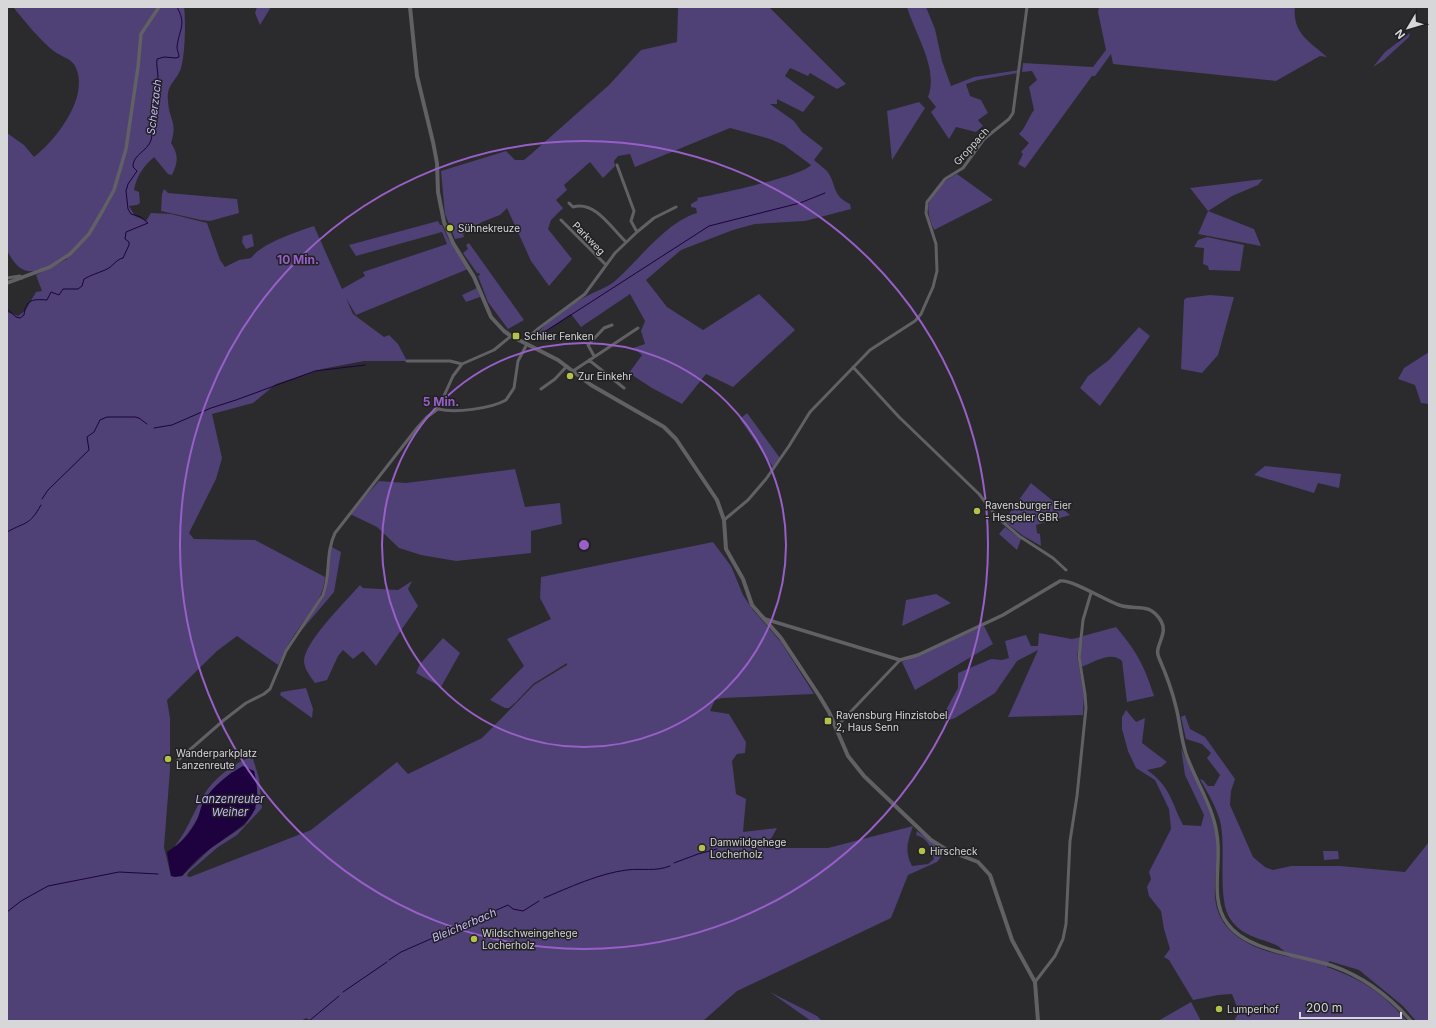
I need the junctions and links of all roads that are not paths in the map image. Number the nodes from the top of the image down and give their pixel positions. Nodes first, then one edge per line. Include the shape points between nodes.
1 (159, 7) edge
2 (410, 7) edge
3 (1027, 7) edge
4 (617, 166) dead end
5 (569, 203) dead end
6 (676, 207) dead end
7 (561, 220) dead end
8 (637, 232) junction
9 (626, 242) junction
10 (606, 265) junction
11 (7, 278) edge
12 (22, 278) junction
13 (7, 283) edge
14 (612, 325) dead end
15 (638, 328) dead end
16 (511, 336) junction
17 (525, 344) junction
18 (594, 356) junction
19 (589, 360) junction
20 (407, 361) dead end
21 (462, 364) junction
22 (567, 366) junction
23 (853, 367) junction
24 (573, 371) junction
25 (624, 388) dead end
26 (541, 389) dead end
27 (438, 409) junction
28 (724, 520) junction
29 (1066, 570) dead end
30 (1091, 593) junction
31 (765, 619) junction
32 (900, 660) junction
33 (835, 725) junction
34 (177, 761) dead end
35 (1034, 982) junction
36 (1038, 1021) edge
37 (1411, 1021) edge

1 - 12 street via 141,34 132,119 114,190 90,234 70,254 50,268
2 - 16 main road via 417,76 437,163 440,209 453,243 473,275 491,316
3 - 23 street, Groppach via 1013,113 984,139 963,168 945,179 926,202 926,213 938,255 933,287 921,314 915,321 870,350
4 - 8 street via 634,211 631,221
5 - 9 street via 573,207 581,205 598,212
6 - 8 street via 654,218
7 - 10 street, Parkweg
8 - 9 street
9 - 10 street
10 - 17 street via 585,294 539,328
11 - 12 street
12 - 13 street
14 - 18 street via 604,328 589,344 588,347
15 - 18 street
16 - 17 main road
16 - 21 street via 494,350
17 - 22 main road
17 - 27 street via 518,361 514,388 506,400 478,408
18 - 19 street
19 - 24 street
19 - 25 street
20 - 21 street via 450,361
21 - 27 street via 453,376
22 - 24 main road
22 - 26 street
23 - 28 street via 810,412 766,479 748,500
23 - 29 street via 905,423 979,494 997,517
24 - 28 main road via 591,385 664,428 676,439 717,500
27 - 34 street via 427,417 335,533 328,552 326,588 286,651 270,689 224,720
28 - 31 main road via 724,540 730,557 743,579 752,605
30 - 32 street via 1065,580 1060,581 1003,615
30 - 35 street via 1083,620 1079,657 1086,708 1069,854 1066,924 1063,939 1055,956
30 - 37 street via 1120,605 1132,608 1142,606 1152,611 1162,622 1164,634 1158,648 1158,657 1172,692 1186,754 1214,819 1219,849 1218,903 1227,925 1242,937 1261,946 1346,972 1378,990
31 - 32 street
31 - 33 main road via 787,647
32 - 33 street via 859,704
33 - 35 main road via 848,756 876,788 932,840 947,850 978,862 990,875 1012,940
35 - 36 main road

